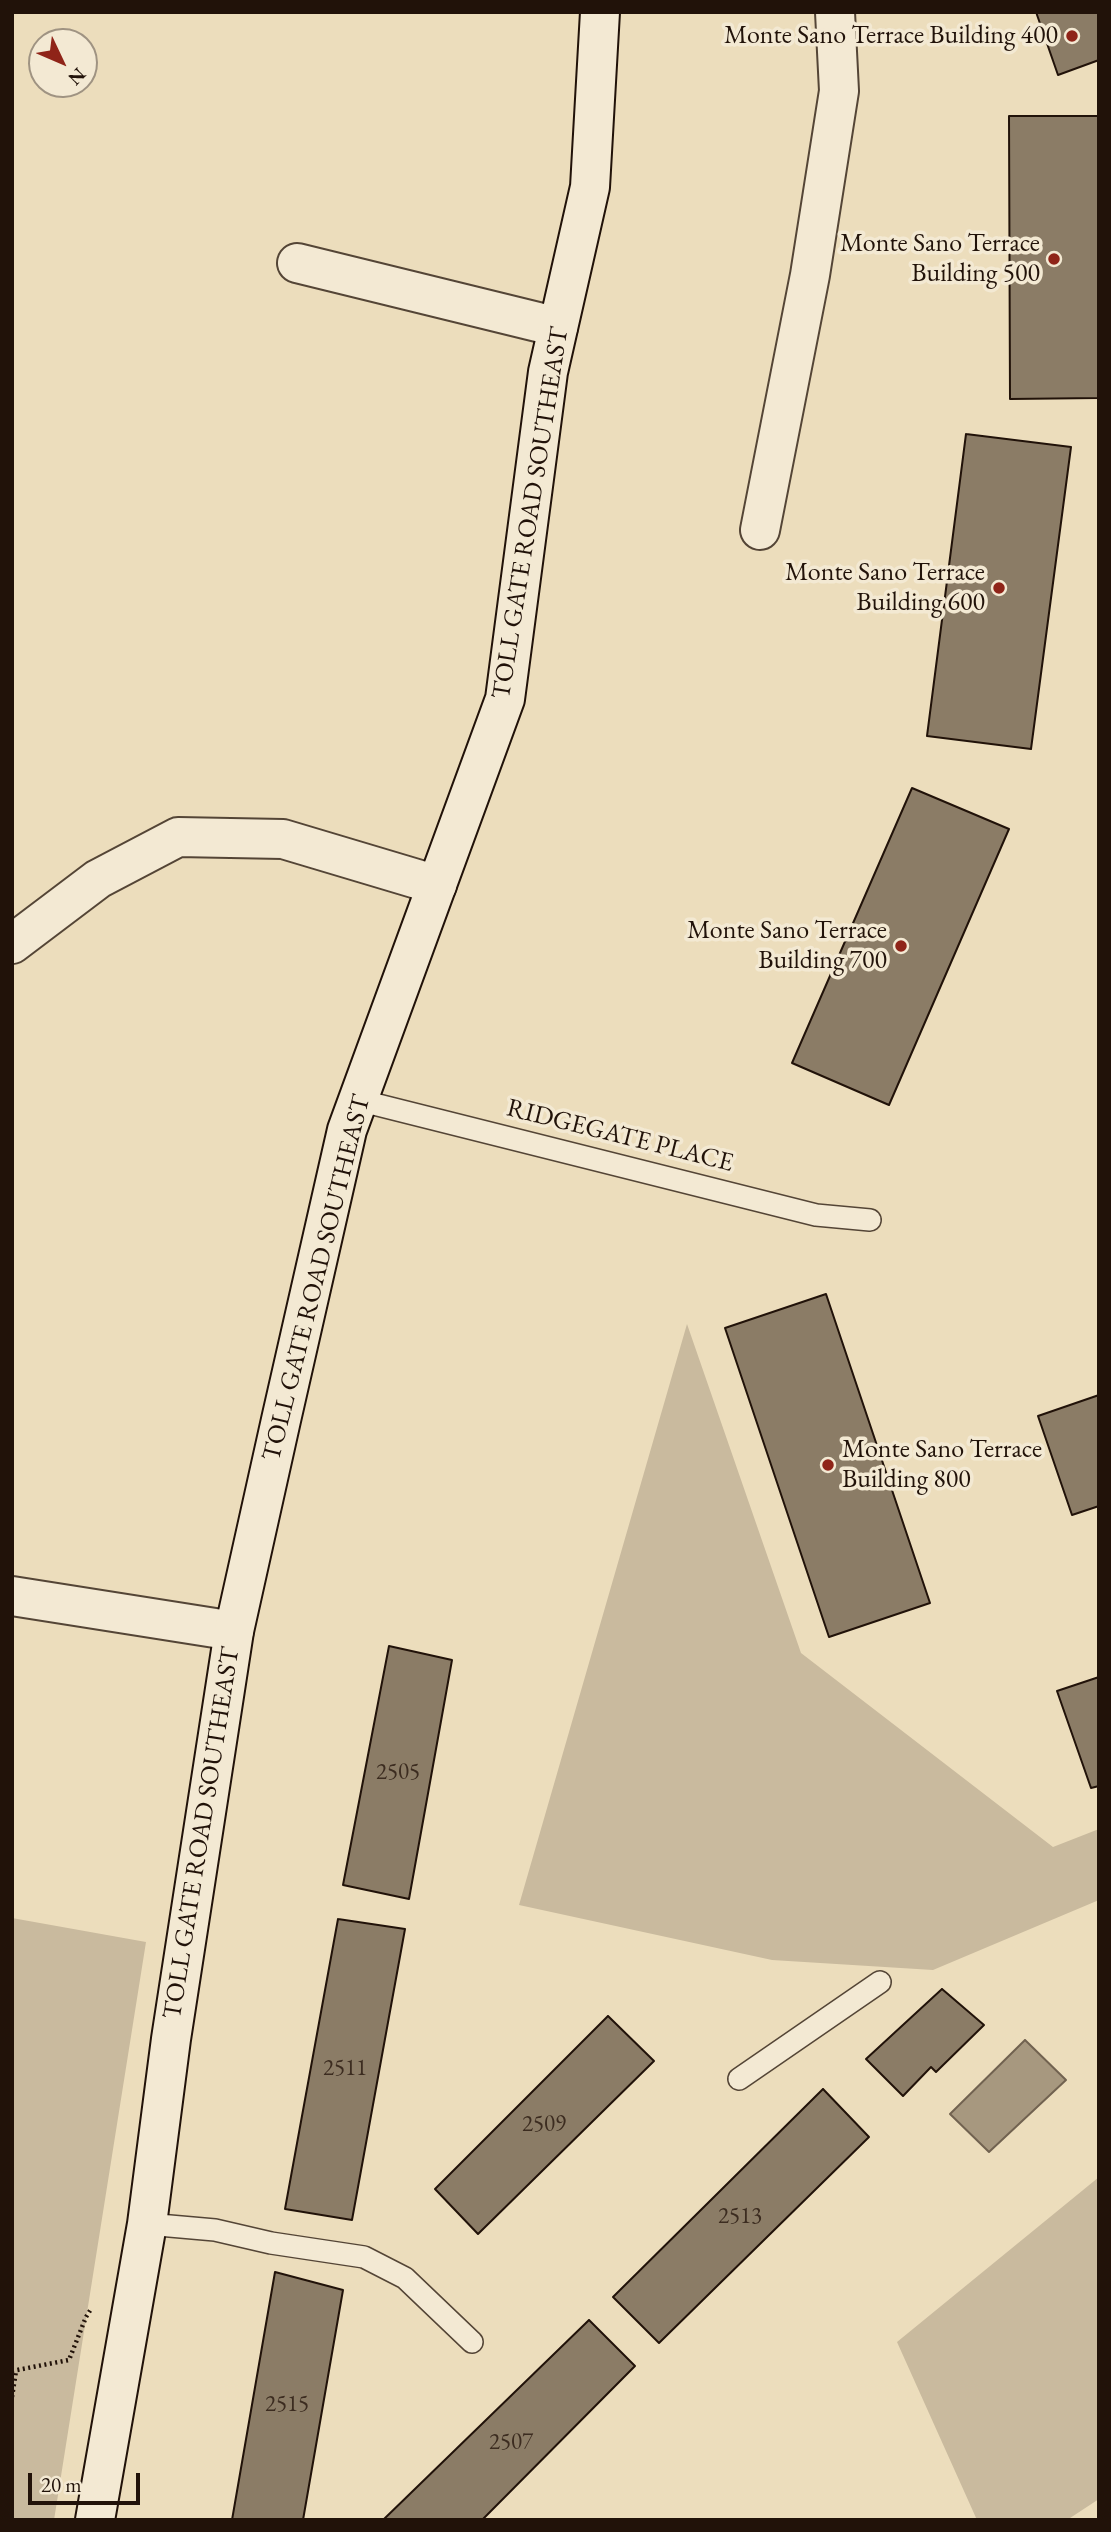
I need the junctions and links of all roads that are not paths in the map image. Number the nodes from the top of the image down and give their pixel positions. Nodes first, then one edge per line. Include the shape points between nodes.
1 (600, 12) edge
2 (835, 12) edge
3 (297, 263) dead end
4 (558, 327) junction
5 (760, 530) dead end
6 (437, 885) junction
7 (12, 944) edge
8 (358, 1100) junction
9 (870, 1220) dead end
10 (12, 1596) edge
11 (234, 1631) junction
12 (880, 1982) dead end
13 (739, 2079) dead end
14 (147, 2224) junction
15 (472, 2342) dead end
16 (95, 2520) edge

1 - 4 street, TOLL GATE ROAD SOUTHEAST via 590,187
2 - 5 street via 839,91 810,275
3 - 4 street
4 - 6 street, TOLL GATE ROAD SOUTHEAST via 548,372 505,699
6 - 7 street via 283,839 178,837 98,879
6 - 8 street, TOLL GATE ROAD SOUTHEAST
8 - 9 lane, RIDGEGATE PLACE via 816,1215
8 - 11 street, TOLL GATE ROAD SOUTHEAST via 347,1130
10 - 11 street
11 - 14 street, TOLL GATE ROAD SOUTHEAST via 170,2039
12 - 13 lane
14 - 15 lane via 215,2230 364,2257 404,2278
14 - 16 street, TOLL GATE ROAD SOUTHEAST

